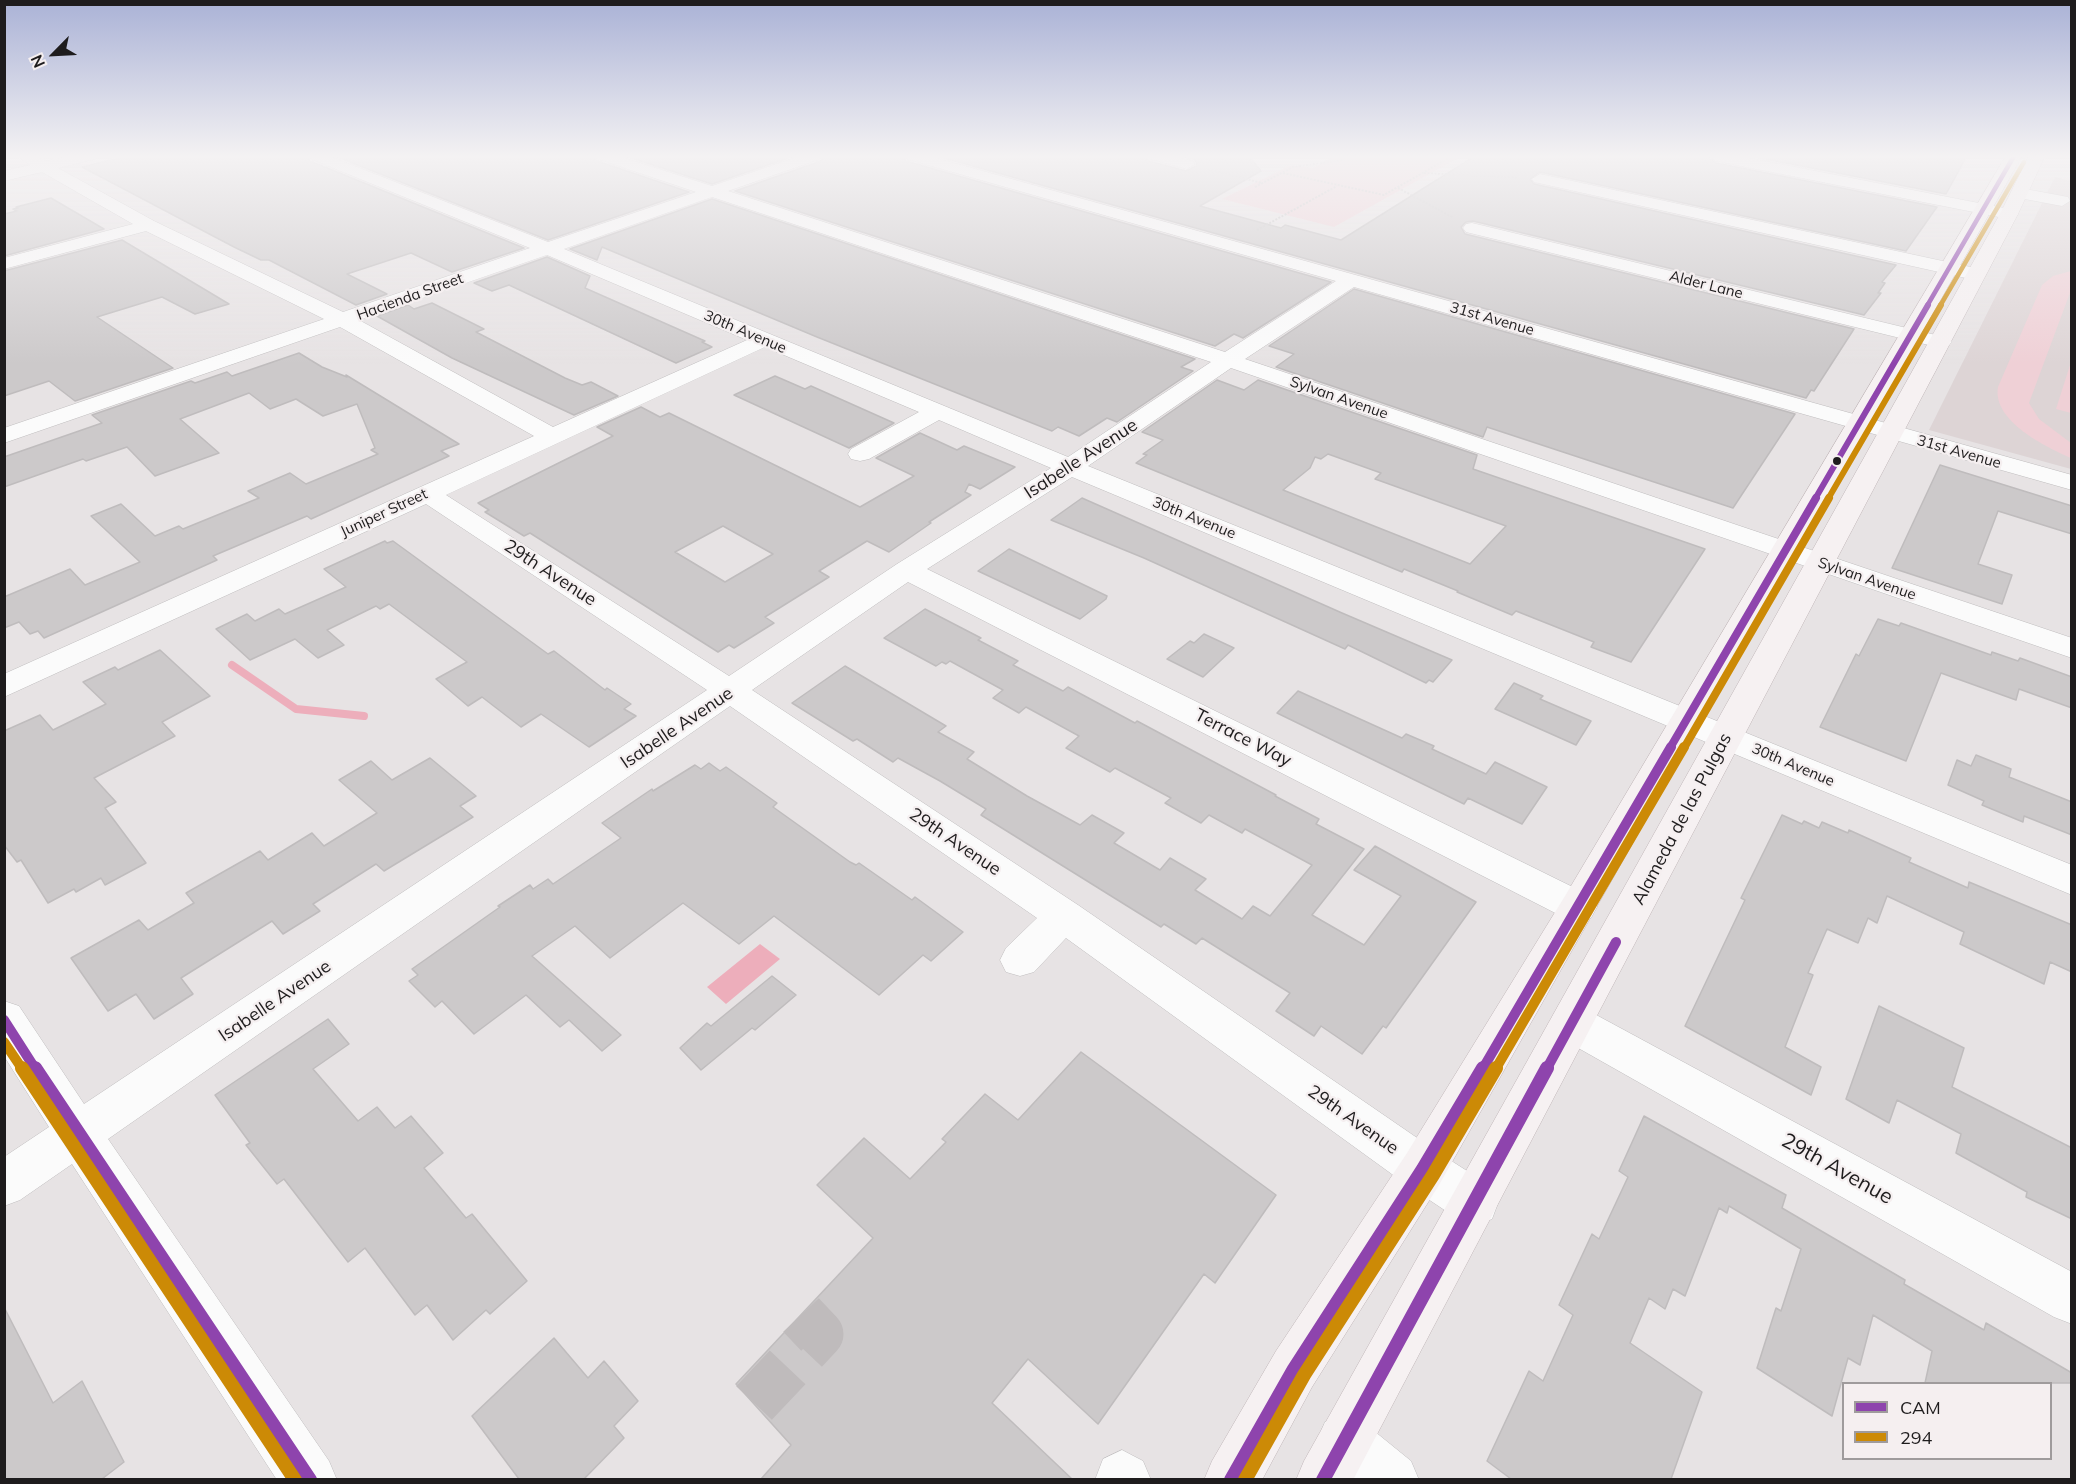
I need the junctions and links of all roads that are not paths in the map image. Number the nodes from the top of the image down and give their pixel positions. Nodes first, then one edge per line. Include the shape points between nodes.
1 (148, 225) joint
2 (489, 225) edge
3 (613, 225) edge
4 (814, 225) edge
5 (1162, 225) edge
6 (1754, 225) edge
7 (1991, 225) edge
8 (1472, 228) road end
9 (546, 248) junction
10 (4, 264) edge
11 (1962, 271) junction
12 (1353, 279) junction
13 (343, 320) junction
14 (1925, 338) junction
15 (764, 340) junction
16 (1228, 360) junction
17 (937, 412) junction
18 (1857, 424) junction
19 (1890, 433) junction
20 (4, 436) edge
21 (551, 436) junction
22 (860, 454) dead end
23 (1070, 468) junction
24 (2072, 483) edge
25 (426, 493) junction
26 (1785, 550) junction
27 (1821, 564) junction
28 (907, 570) junction
29 (2072, 649) edge
30 (4, 687) edge
31 (731, 691) junction
32 (1685, 720) junction
33 (1726, 738) junction
34 (2072, 881) edge
35 (1578, 907) junction
36 (1064, 916) junction
37 (1020, 960) dead end
38 (4, 1019) edge
39 (1572, 1023) junction
40 (78, 1134) junction
41 (1423, 1169) junction
42 (4, 1184) edge
43 (1475, 1203) junction
44 (2072, 1299) edge
45 (1334, 1460) edge
46 (310, 1479) edge
47 (1231, 1479) edge
48 (1392, 1479) edge

1 - 10 street
1 - 13 street
2 - 9 street, 30th Avenue
3 - 9 street, Hacienda Street
4 - 16 street, Sylvan Avenue
5 - 12 street, 31st Avenue
6 - 11 street
7 - 11 main road, Alameda de las Pulgas
8 - 14 street, Alder Lane
9 - 13 street, Hacienda Street
9 - 15 street, 30th Avenue
11 - 14 main road, Alameda de las Pulgas
12 - 16 street, Isabelle Avenue
12 - 18 street, 31st Avenue
13 - 20 street, Hacienda Street
13 - 21 street
14 - 18 main road, Alameda de las Pulgas
14 - 19 main road, Alameda de las Pulgas
15 - 17 street, 30th Avenue
15 - 21 street, Juniper Street
16 - 23 street, Isabelle Avenue
16 - 26 street, Sylvan Avenue
17 - 22 street
17 - 23 street, 30th Avenue
18 - 19 street, 31st Avenue
18 - 26 main road, Alameda de las Pulgas
19 - 24 street, 31st Avenue
19 - 27 main road, Alameda de las Pulgas
21 - 25 street, Juniper Street
23 - 28 street, Isabelle Avenue
23 - 32 street, 30th Avenue
25 - 30 street, Juniper Street
25 - 31 street, 29th Avenue
26 - 27 street, Sylvan Avenue
26 - 32 main road, Alameda de las Pulgas
27 - 29 street, Sylvan Avenue
27 - 33 main road, Alameda de las Pulgas
28 - 31 street, Isabelle Avenue
28 - 35 street, Terrace Way
31 - 36 street, 29th Avenue
31 - 40 street, Isabelle Avenue
32 - 33 street, 30th Avenue
32 - 35 main road, Alameda de las Pulgas
33 - 34 street, 30th Avenue
33 - 39 main road, Alameda de las Pulgas
35 - 41 main road, Alameda de las Pulgas
36 - 37 street
36 - 41 street, 29th Avenue
38 - 40 street
39 - 43 main road, Alameda de las Pulgas
39 - 44 street, 29th Avenue
40 - 42 street, Isabelle Avenue
40 - 46 street
41 - 43 street, 29th Avenue
41 - 47 main road, Alameda de las Pulgas via 1294,1369
43 - 45 main road, Alameda de las Pulgas
45 - 48 street

